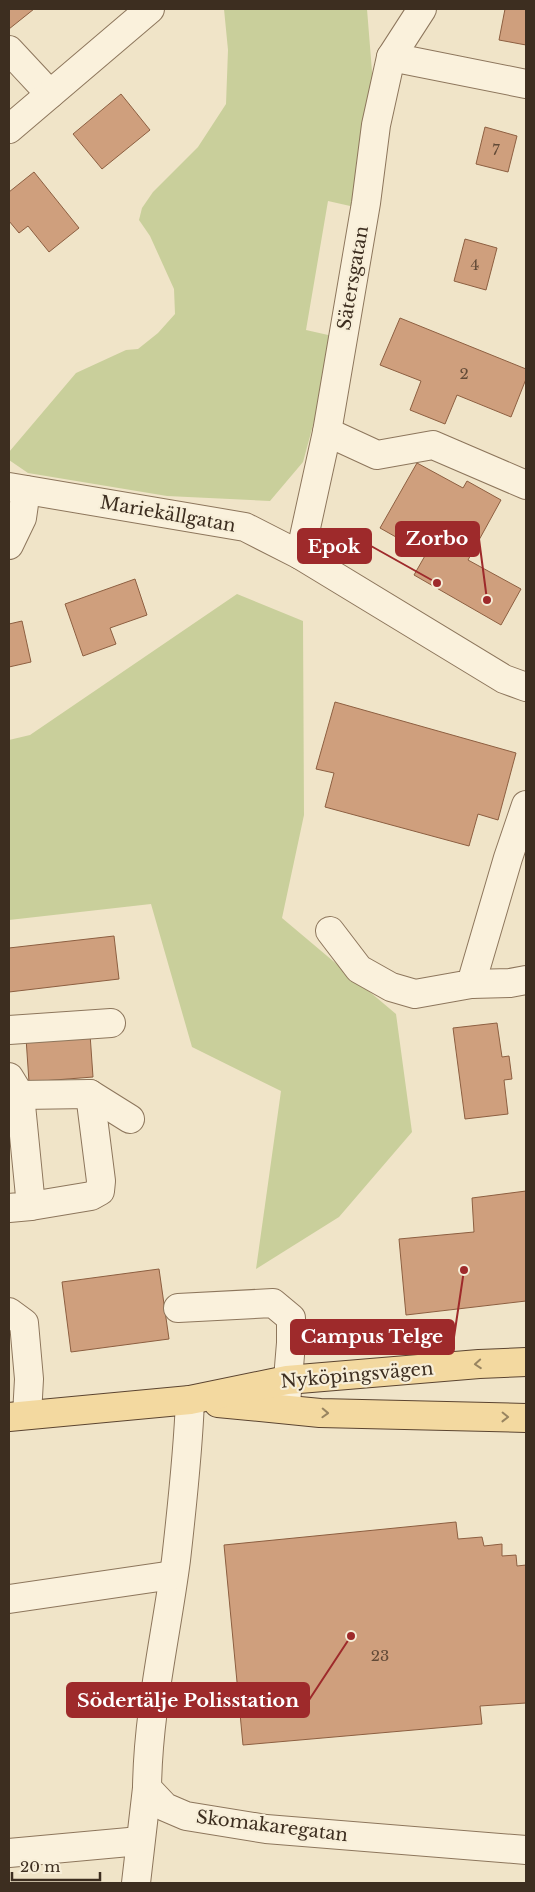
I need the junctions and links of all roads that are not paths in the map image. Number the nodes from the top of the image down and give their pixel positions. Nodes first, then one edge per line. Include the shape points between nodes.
1 (150, 9) edge
2 (422, 9) edge
3 (9, 50) edge
4 (391, 57) junction
5 (526, 84) edge
6 (50, 94) junction
7 (9, 129) edge
8 (327, 432) junction
9 (526, 485) edge
10 (17, 488) edge
11 (9, 545) edge
12 (300, 556) junction
13 (526, 687) edge
14 (526, 806) edge
15 (517, 861) edge
16 (330, 931) dead end
17 (526, 980) edge
18 (471, 984) junction
19 (111, 1023) dead end
20 (9, 1030) edge
21 (14, 1086) edge
22 (90, 1094) junction
23 (130, 1119) dead end
24 (20, 1207) edge
25 (178, 1308) dead end
26 (9, 1312) edge
27 (526, 1362) edge
28 (287, 1380) junction
29 (190, 1400) junction
30 (285, 1409) junction
31 (18, 1416) edge
32 (526, 1418) edge
33 (173, 1575) junction
34 (9, 1599) edge
35 (147, 1788) junction
36 (140, 1841) junction
37 (526, 1850) edge
38 (9, 1853) edge
39 (136, 1883) edge

1 - 6 street
2 - 4 street, Sätersgatan
3 - 6 street
4 - 5 street
4 - 8 street, Sätersgatan via 376,125
6 - 7 street
8 - 9 street via 378,455 433,444
8 - 12 street, Sätersgatan
10 - 11 street via 22,518
10 - 12 street, Mariekällgatan via 245,527
12 - 13 street, Mariekällgatan via 504,679
14 - 15 street
15 - 18 street
16 - 18 street via 360,969 391,988 415,994
17 - 18 street
19 - 20 street
21 - 22 street
21 - 24 street
22 - 23 street
22 - 24 street via 100,1191 92,1196
25 - 28 street via 273,1303 291,1318
26 - 31 street via 24,1323 29,1379
27 -> 28 main road, Nyköpingsvägen
28 - 29 main road, Nyköpingsvägen
28 - 30 street
29 - 30 main road, Nyköpingsvägen
29 - 31 main road, Nyköpingsvägen
29 - 33 street
30 -> 32 main road, Nyköpingsvägen
33 - 34 street
33 - 35 street via 155,1692
35 - 36 street
35 - 37 street, Skomakaregatan via 165,1807 186,1816 266,1829
36 - 38 street
36 - 39 street

